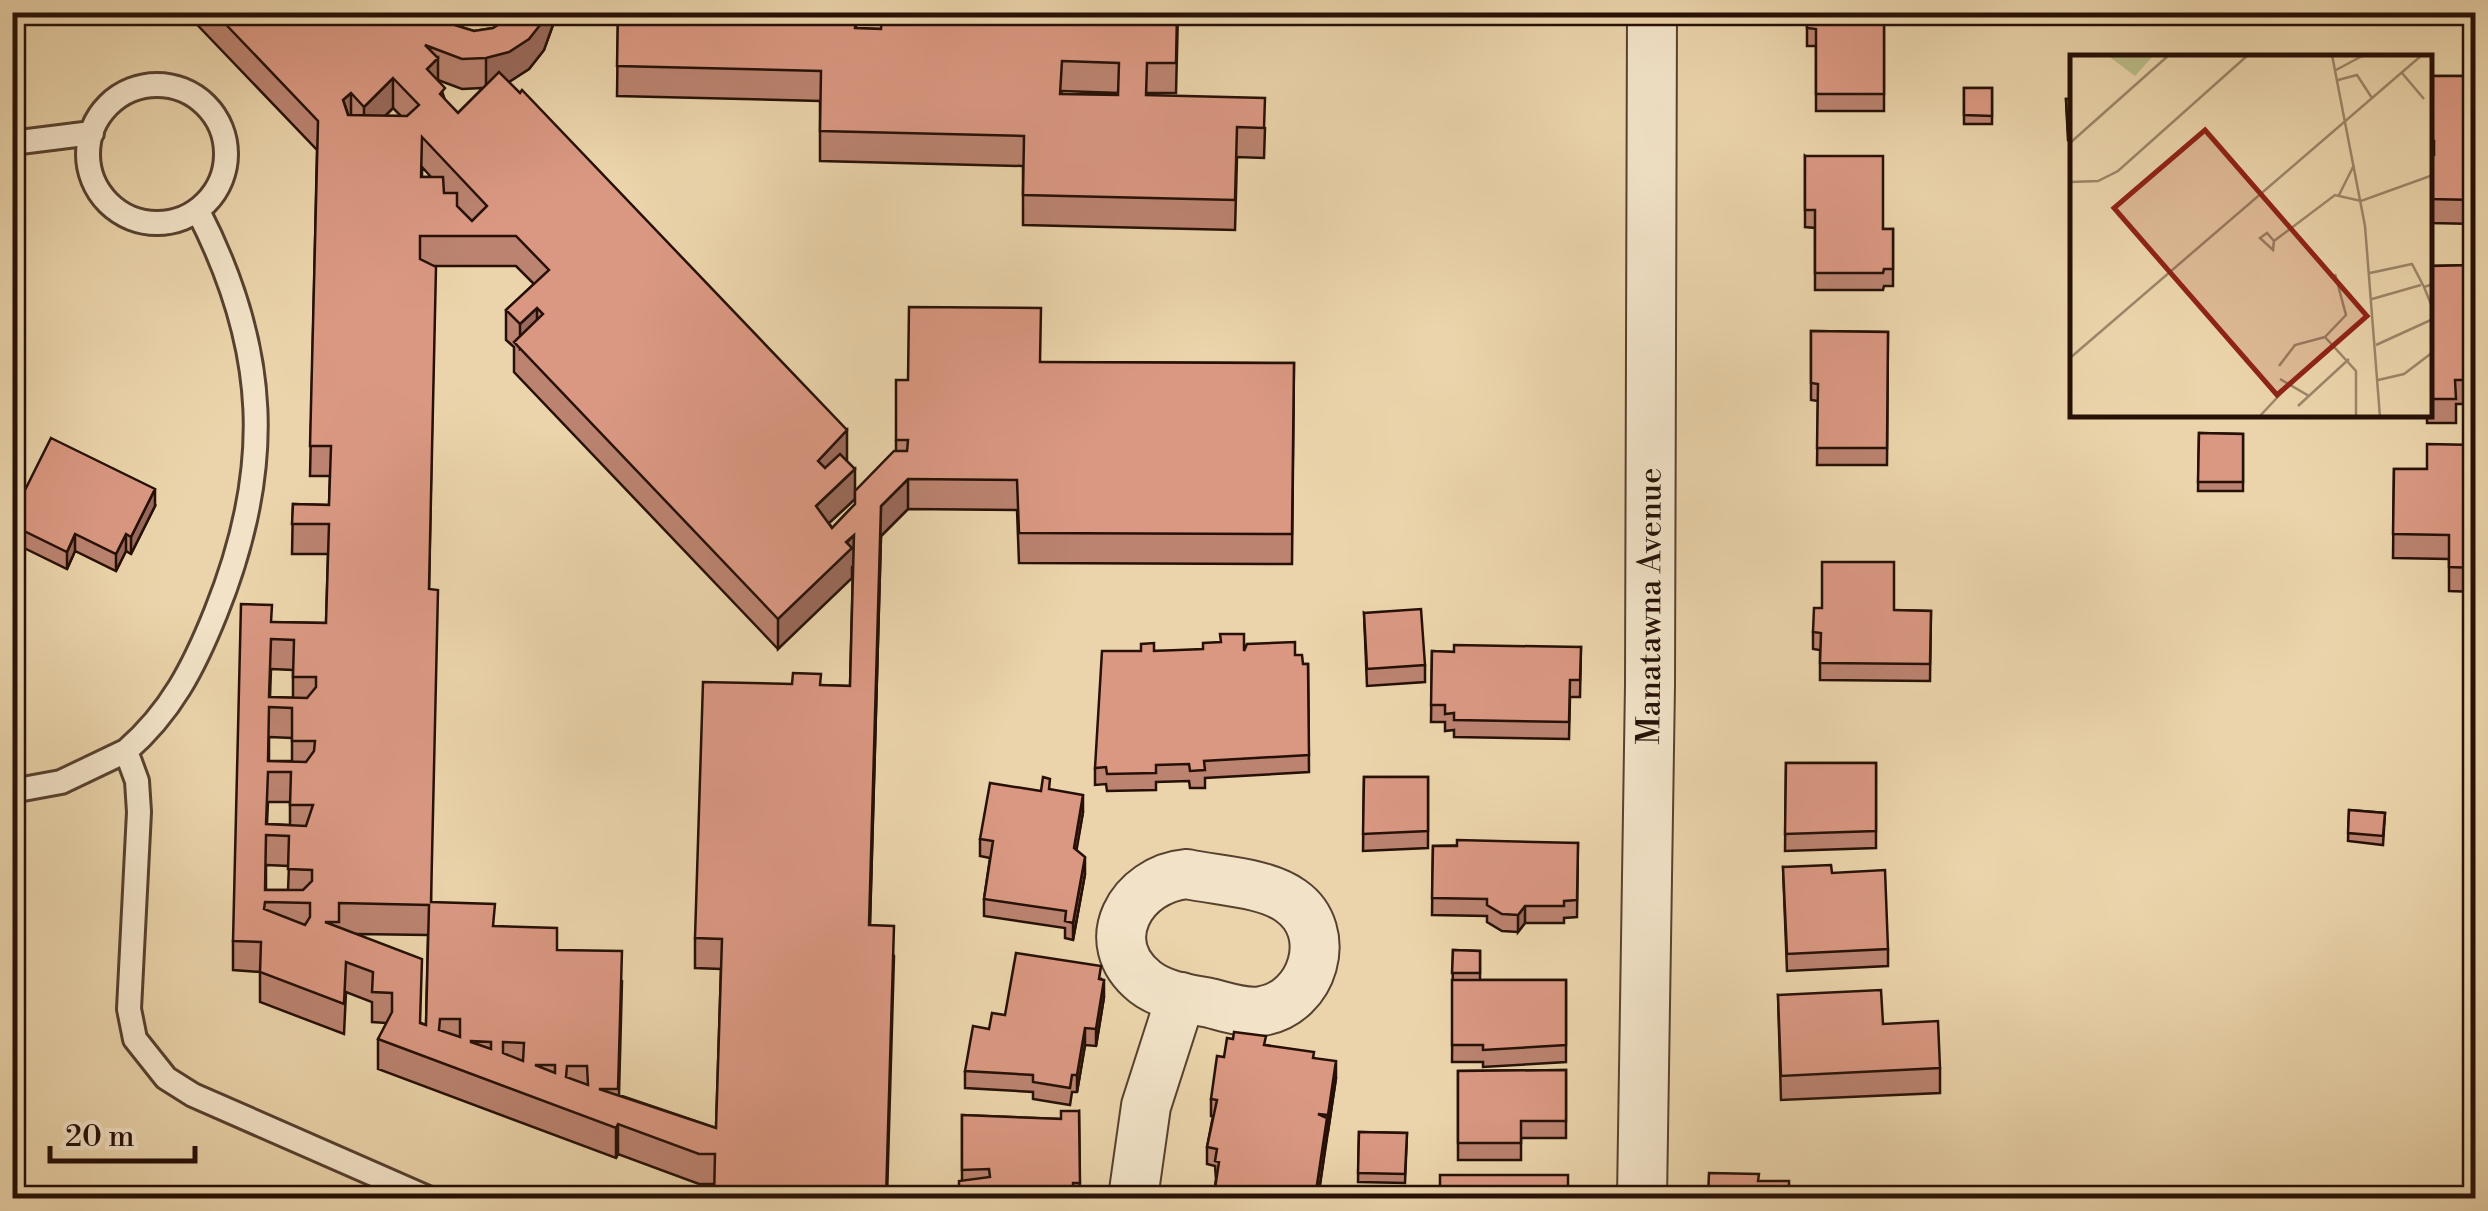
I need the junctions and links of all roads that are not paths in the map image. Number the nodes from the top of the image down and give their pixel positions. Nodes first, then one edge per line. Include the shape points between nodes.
1 (1652, 12) edge
2 (92, 132) junction
3 (12, 143) edge
4 (198, 211) junction
5 (126, 751) junction
6 (12, 791) edge
7 (1181, 997) dead end
8 (428, 1198) edge
9 (1133, 1198) edge
10 (1642, 1198) edge

1 - 10 street, Manatawna Avenue
2 - 3 lane
2 - 4 lane via 91,175 116,210 156,224
2 - 4 lane via 101,113 137,88 169,86 199,98 214,113 226,154 213,195
4 - 5 lane via 248,334 256,376 256,473 238,557 188,678
5 - 6 lane via 61,782
5 - 8 lane via 139,812 129,1009 134,1039 148,1060 193,1095
7 - 9 street via 1146,1106

